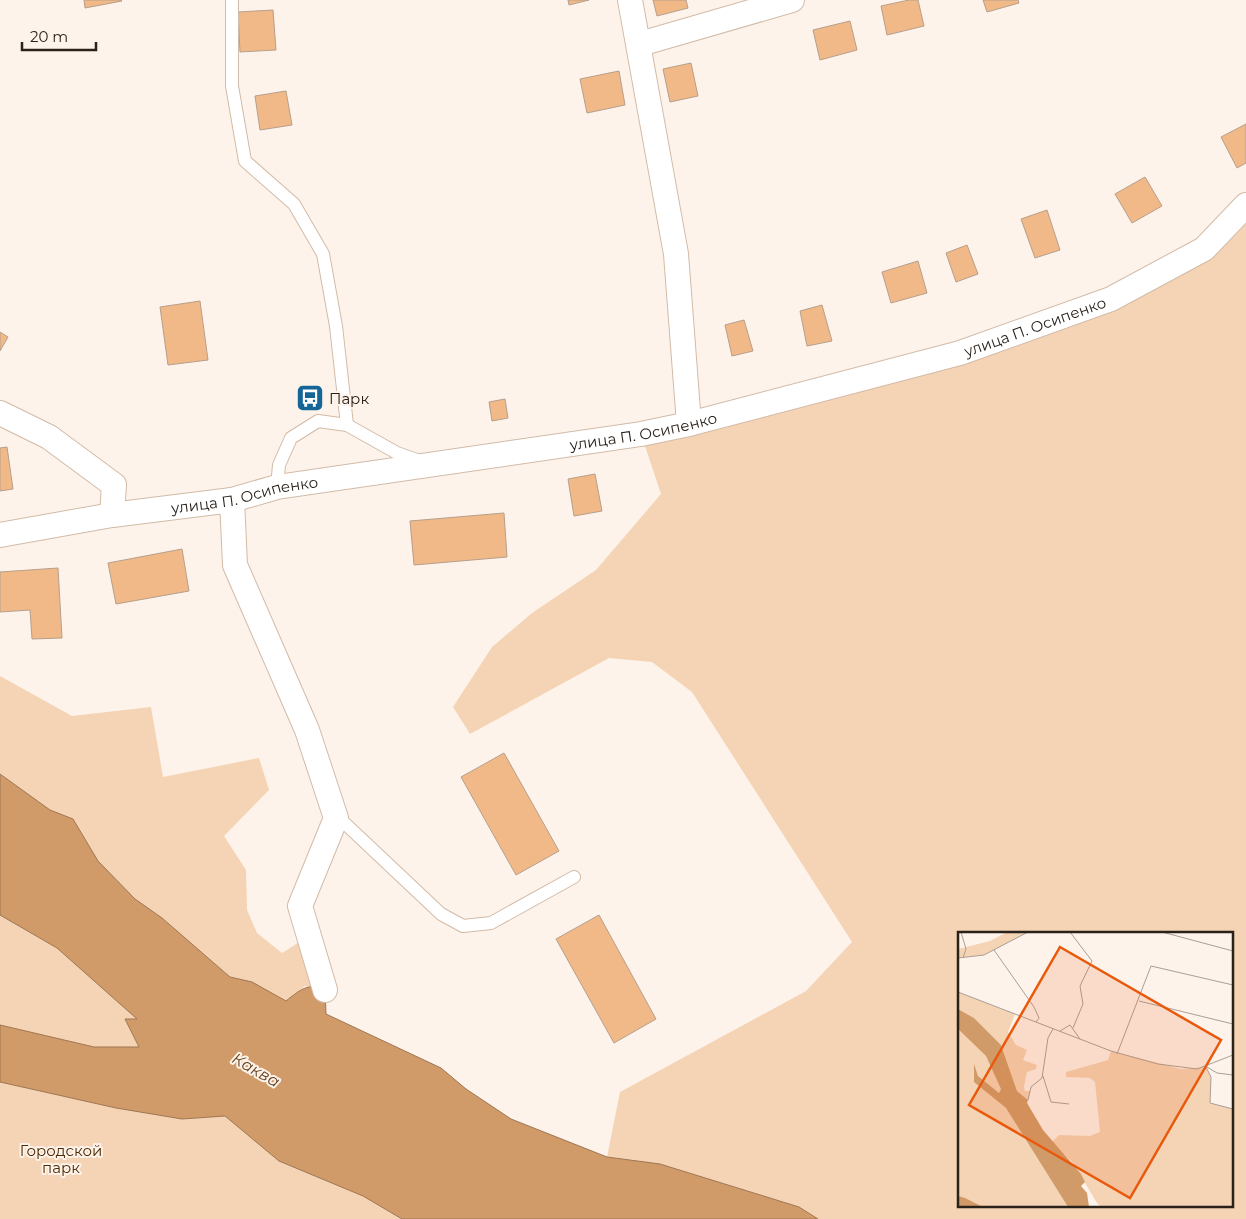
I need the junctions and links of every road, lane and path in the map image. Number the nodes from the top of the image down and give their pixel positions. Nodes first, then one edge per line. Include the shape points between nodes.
1 (232, 0) edge
2 (630, 0) edge
3 (792, 0) edge
4 (640, 44) junction
5 (1246, 205) edge
6 (0, 413) edge
7 (689, 424) junction
8 (347, 425) junction
9 (432, 465) junction
10 (277, 487) junction
11 (232, 500) junction
12 (112, 515) junction
13 (0, 534) edge
14 (329, 793) junction
15 (574, 877) dead end
16 (325, 990) dead end

1 - 8 lane via 232,86 244,161 294,204 323,254 336,326
2 - 4 street
3 - 4 street
4 - 7 street via 676,254
5 - 7 street, улица П. Осипенко via 1204,249 1111,298 960,353
6 - 12 street via 49,437 114,485
7 - 9 street, улица П. Осипенко
8 - 9 lane via 397,453
8 - 10 lane via 318,421 292,438 279,465
9 - 10 street, улица П. Осипенко
10 - 11 street, улица П. Осипенко
11 - 12 street, улица П. Осипенко
11 - 14 street via 235,565 307,730
12 - 13 street, улица П. Осипенко
14 - 15 lane via 336,817 440,914 463,926 491,923
14 - 16 street via 336,818 300,906

